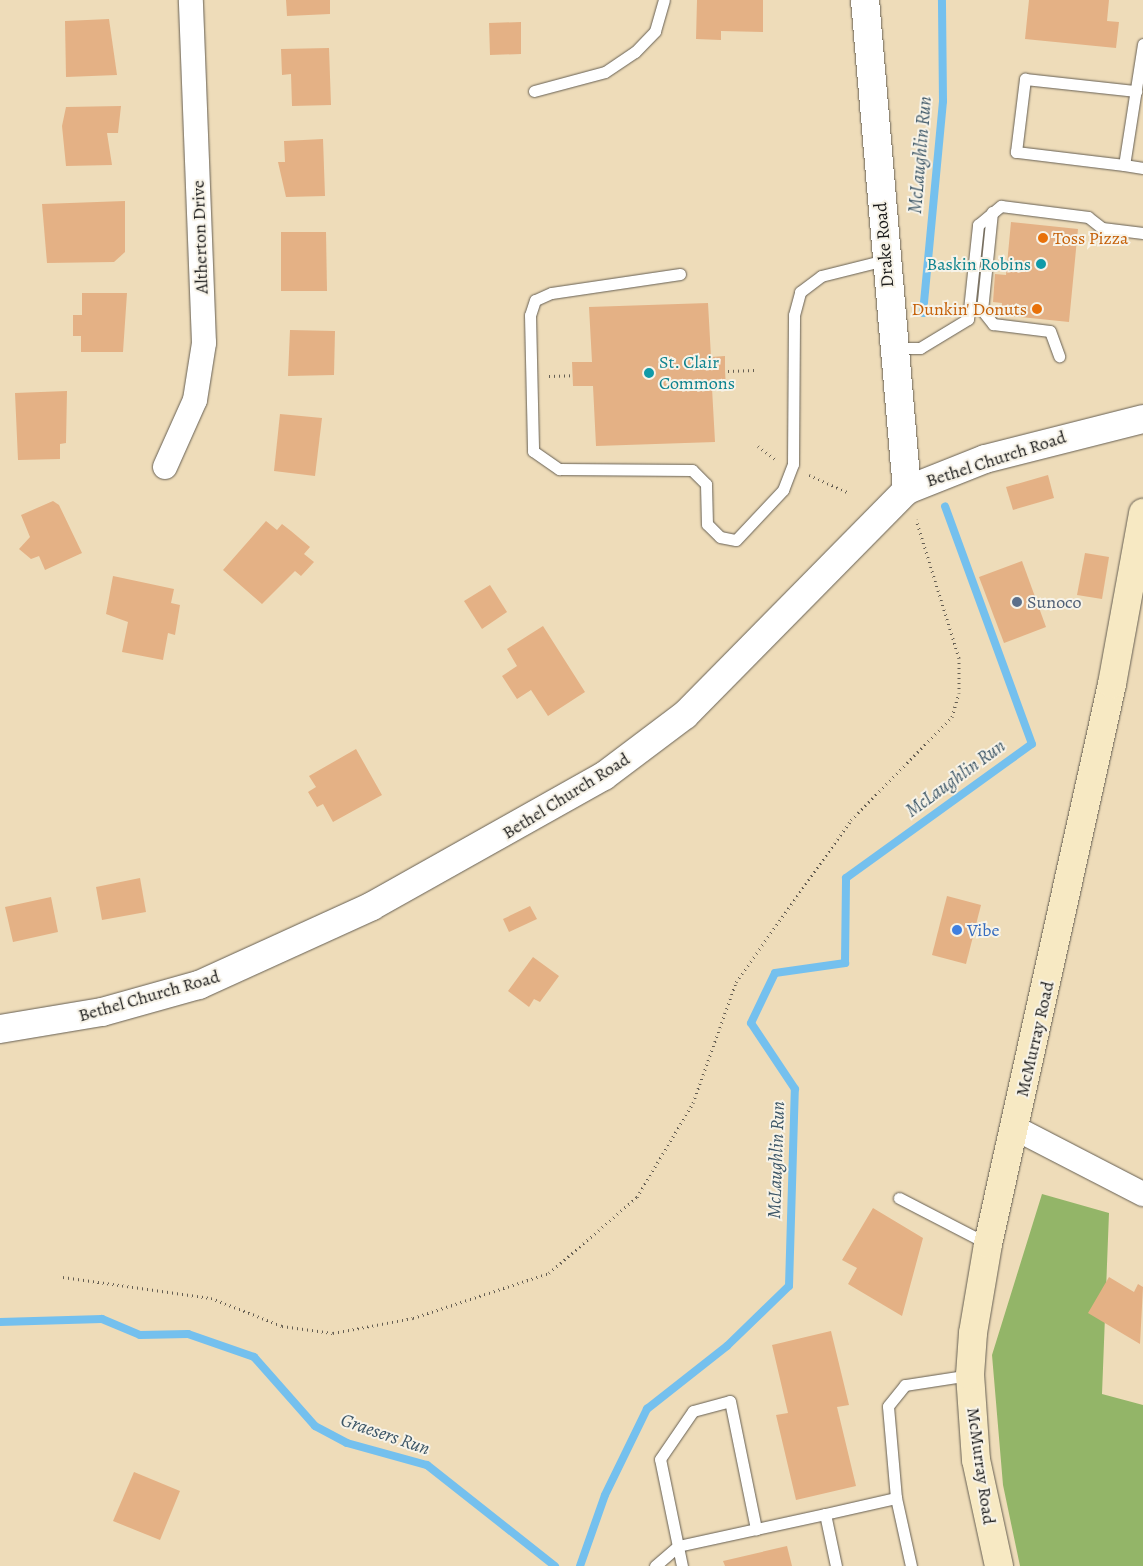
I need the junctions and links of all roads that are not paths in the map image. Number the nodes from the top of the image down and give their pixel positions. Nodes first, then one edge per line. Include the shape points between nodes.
1 (191, 0) edge
2 (664, 0) edge
3 (865, 0) edge
4 (1143, 44) edge
5 (534, 91) dead end
6 (1136, 91) junction
7 (1124, 165) junction
8 (1143, 168) edge
9 (992, 212) junction
10 (1143, 233) edge
11 (885, 260) junction
12 (680, 274) dead end
13 (893, 348) junction
14 (1059, 356) dead end
15 (1143, 418) edge
16 (165, 467) dead end
17 (907, 490) junction
18 (1143, 513) edge
19 (0, 1029) edge
20 (1015, 1128) junction
21 (1143, 1194) edge
22 (899, 1198) dead end
23 (988, 1244) junction
24 (970, 1375) junction
25 (896, 1498) junction
26 (826, 1514) junction
27 (756, 1529) junction
28 (678, 1546) junction
29 (655, 1566) edge
30 (682, 1566) edge
31 (836, 1566) edge
32 (911, 1566) edge
33 (999, 1566) edge

1 - 16 street, Altherton Drive via 204,343 195,400
2 - 5 lane via 655,31 635,52 605,72
3 - 11 street, Drake Road
4 - 6 lane
6 - 7 lane
6 - 7 lane via 1025,79 1016,152
7 - 8 lane
9 - 10 lane via 1001,206 1088,217 1102,228
9 - 13 lane via 978,225 968,319 920,348
9 - 14 lane via 982,310 993,324 1050,331
11 - 12 lane via 821,276 800,292 794,315 793,464 783,490 736,540 720,537 707,524 706,484 692,470 560,469 533,450 530,315 535,300 551,293
11 - 13 street, Drake Road
13 - 17 street, Drake Road
15 - 17 street, Bethel Church Road via 985,459
17 - 19 street, Bethel Church Road via 685,715 604,776 500,837 278,952 199,985 102,1012
18 - 20 main road, McMurray Road via 1112,684
20 - 21 street
20 - 23 main road, McMurray Road
22 - 23 lane
23 - 24 main road, McMurray Road
24 - 25 lane via 905,1385 888,1406
24 - 33 main road, McMurray Road via 976,1460
25 - 26 lane
25 - 32 lane
26 - 27 lane
26 - 31 lane
27 - 28 lane
27 - 28 lane via 730,1401 693,1411 660,1459
28 - 29 lane
28 - 30 lane

